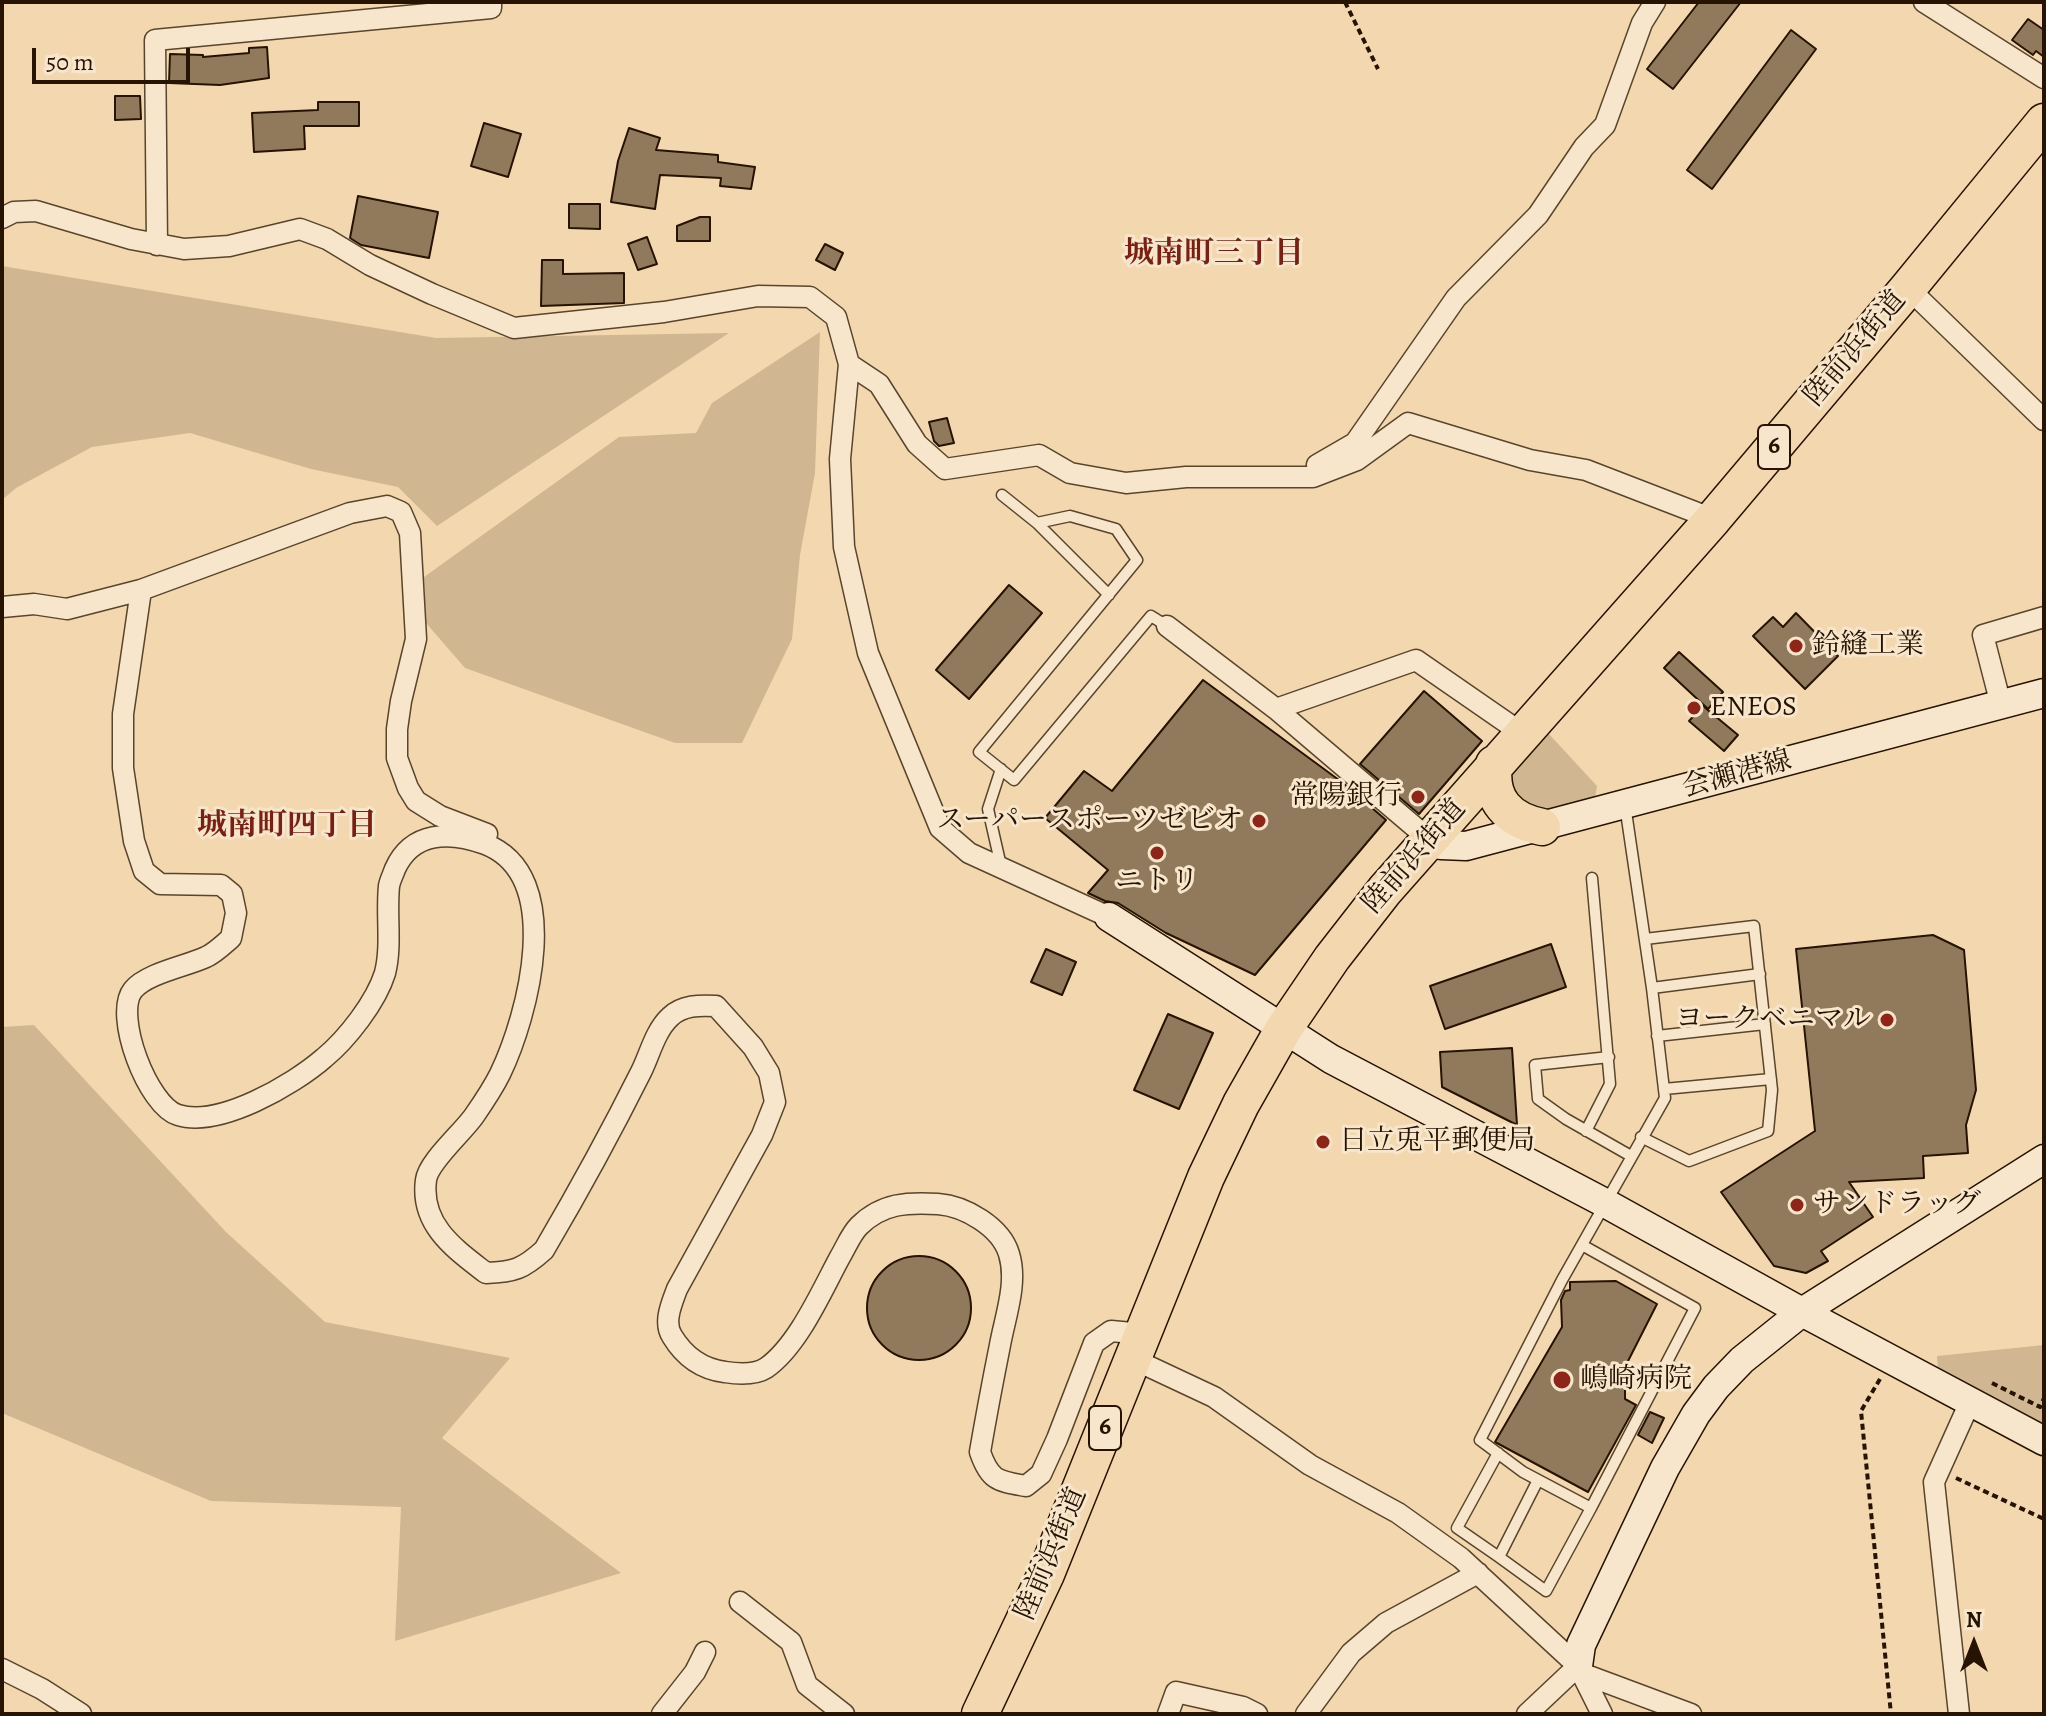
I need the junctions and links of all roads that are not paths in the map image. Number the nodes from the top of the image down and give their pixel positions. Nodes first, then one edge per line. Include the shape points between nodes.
1 (491, 2) edge
2 (1655, 2) edge
3 (1924, 2) edge
4 (2044, 78) edge
5 (2044, 122) edge
6 (2, 218) edge
7 (157, 245) junction
8 (1908, 288) junction
9 (849, 364) junction
10 (2044, 420) edge
11 (1296, 477) junction
12 (1002, 495) dead end
13 (1713, 519) junction
14 (1037, 523) junction
15 (141, 590) junction
16 (1109, 595) junction
17 (2, 607) edge
18 (2044, 617) edge
19 (1167, 626) joint
20 (2044, 693) edge
21 (2001, 705) junction
22 (1276, 709) junction
23 (1523, 734) junction
24 (1494, 764) junction
25 (1001, 769) junction
26 (1625, 805) junction
27 (1542, 827) junction
28 (1430, 840) junction
29 (1001, 866) junction
30 (524, 876) junction
31 (1592, 878) dead end
32 (1109, 917) joint
33 (1645, 939) junction
34 (1760, 974) junction
35 (1652, 988) junction
36 (1765, 1024) junction
37 (1283, 1030) junction
38 (1657, 1036) junction
39 (1609, 1057) junction
40 (1771, 1079) junction
41 (1664, 1089) junction
42 (1586, 1131) junction
43 (1641, 1137) junction
44 (1631, 1156) junction
45 (2044, 1159) edge
46 (1605, 1203) junction
47 (1582, 1245) junction
48 (1802, 1312) junction
49 (1138, 1346) junction
50 (1970, 1402) junction
51 (2044, 1441) edge
52 (1498, 1453) junction
53 (1538, 1480) junction
54 (1591, 1508) junction
55 (1499, 1557) junction
56 (1478, 1573) junction
57 (740, 1602) dead end
58 (705, 1652) dead end
59 (2, 1669) edge
60 (1580, 1670) junction
61 (983, 1713) edge
62 (81, 1714) edge
63 (662, 1714) edge
64 (844, 1714) edge
65 (1168, 1714) edge
66 (1257, 1714) edge
67 (1306, 1714) edge
68 (1527, 1714) edge
69 (1602, 1714) edge
70 (1691, 1714) edge
71 (1959, 1714) edge

1 - 7 street via 491,8 155,40
2 - 11 street via 1642,23 1605,125 1538,215 1456,298 1355,443
3 - 4 street
5 - 8 highway, 陸前浜街道 / 6
6 - 7 street via 36,211
7 - 9 street via 229,246 300,229 514,328 758,296 810,297 836,317
8 - 10 street
8 - 13 highway, 陸前浜街道 / 6
9 - 11 street via 879,384 917,444 945,469 1039,455 1070,473 1126,483
9 - 29 street via 840,459 844,547 868,653 940,828 969,853
11 - 13 street via 1313,477 1357,460 1408,423 1530,460 1586,470
12 - 14 lane
13 - 23 highway, 陸前浜街道 / 6
14 - 16 lane
14 - 16 lane via 1070,516 1116,529 1137,560
15 - 17 street via 67,609
15 - 30 street via 350,513 387,506 401,512 410,533 416,639 401,701 397,758 416,801 506,844 521,862
15 - 30 street via 123,714 123,768 134,841 144,871 160,884 221,885 232,894 236,913 231,938 209,956 149,978 132,990 127,1012 131,1040 154,1097 175,1114 196,1118 272,1093 324,1058 360,1020 384,974 389,883 408,848 428,837 487,844
16 - 25 lane via 979,752
18 - 21 street via 1983,635
19 - 22 street
19 - 25 lane via 1151,616 1014,780
20 - 21 street, 会瀬港線
21 - 26 street, 会瀬港線
22 - 23 street via 1416,660
22 - 28 street
23 - 24 highway, 陸前浜街道 / 6
24 - 27 highway via 1492,778 1501,805 1512,817
24 - 28 highway, 陸前浜街道 / 6
25 - 29 lane via 988,809
26 - 27 street, 会瀬港線
26 - 33 lane
27 - 28 street, 会瀬港線 via 1466,846
28 - 37 highway, 陸前浜街道 / 6 via 1368,911
29 - 32 street
30 - 49 street via 534,944 519,1025 487,1096 426,1176 433,1223 447,1242 486,1273 525,1267 544,1250 670,1017 685,1008 716,1006 769,1073 775,1102 677,1289 669,1332 684,1353 722,1372 764,1370 801,1327 857,1227 878,1210 902,1203 949,1205 977,1218 996,1232 1009,1254 1012,1283 980,1452 986,1470 998,1481 1026,1486 1041,1474 1094,1343 1111,1331
31 - 39 lane
32 - 37 street
33 - 34 lane via 1754,926
33 - 35 lane
34 - 35 lane
34 - 36 lane
35 - 38 lane
36 - 38 lane
36 - 40 lane
37 - 46 street
37 - 49 highway, 陸前浜街道 / 6 via 1206,1177
38 - 41 lane
39 - 42 lane via 1610,1084
39 - 42 lane via 1535,1065 1538,1099
40 - 41 lane
40 - 43 lane via 1768,1131 1689,1161
41 - 43 lane via 1665,1098
42 - 44 lane
43 - 44 lane
44 - 46 lane
45 - 48 street
46 - 47 lane
46 - 48 street
47 - 52 lane via 1480,1440
47 - 54 lane via 1695,1308
48 - 50 street
48 - 60 street via 1742,1360 1696,1414 1581,1645
49 - 56 street via 1310,1465 1398,1513
49 - 61 highway, 陸前浜街道 / 6
50 - 51 street
50 - 71 street via 1934,1482
52 - 53 lane
52 - 55 lane via 1457,1528
53 - 54 lane
53 - 55 lane
54 - 55 lane via 1546,1591
56 - 60 street
56 - 67 street via 1386,1623 1351,1653
57 - 64 street via 791,1642 807,1685
58 - 63 street
59 - 62 street
60 - 68 street
60 - 69 street
60 - 70 street
65 - 66 street via 1176,1692

